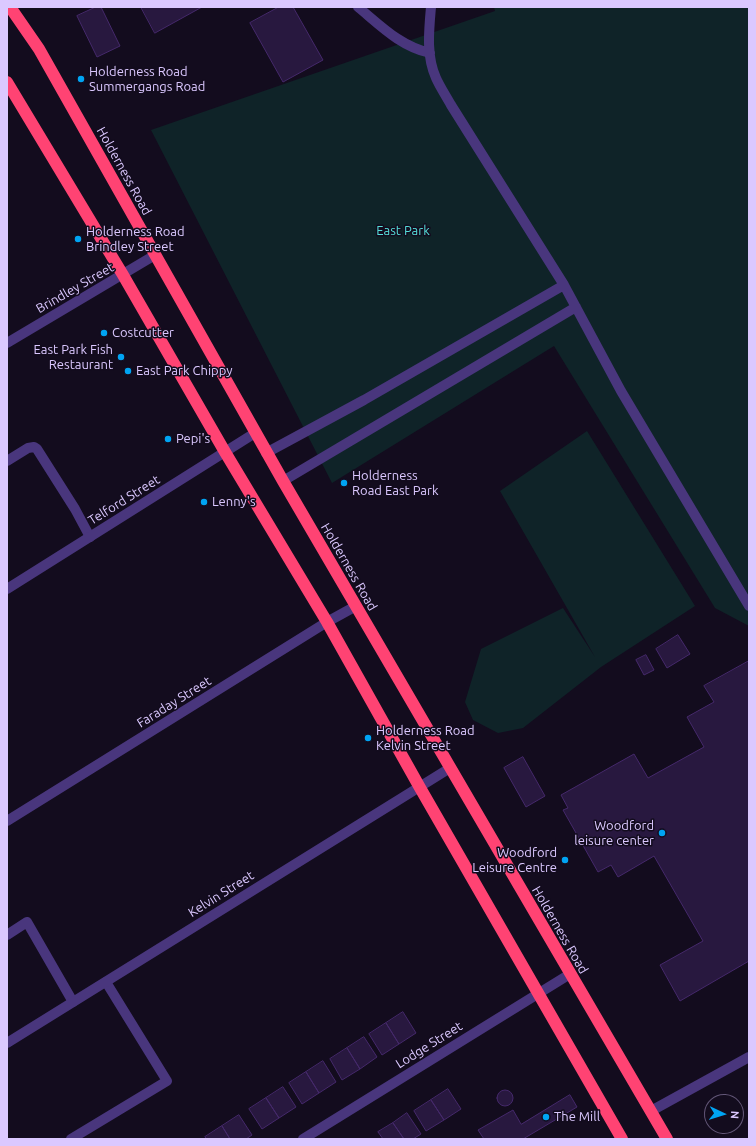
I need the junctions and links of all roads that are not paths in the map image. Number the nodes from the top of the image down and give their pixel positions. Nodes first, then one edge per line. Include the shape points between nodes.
1 (10, 7) edge
2 (358, 7) edge
3 (431, 7) edge
4 (430, 53) junction
5 (7, 82) edge
6 (155, 255) junction
7 (123, 275) junction
8 (564, 285) junction
9 (576, 307) junction
10 (7, 343) edge
11 (255, 433) junction
12 (225, 452) junction
13 (266, 453) junction
14 (7, 461) edge
15 (283, 482) junction
16 (90, 537) junction
17 (7, 589) edge
18 (356, 606) junction
19 (749, 606) edge
20 (327, 622) junction
21 (450, 768) junction
22 (419, 786) junction
23 (7, 821) edge
24 (7, 935) edge
25 (570, 974) junction
26 (106, 982) junction
27 (538, 994) junction
28 (73, 1002) junction
29 (7, 1043) edge
30 (749, 1057) edge
31 (651, 1111) junction
32 (71, 1139) edge
33 (303, 1139) edge
34 (622, 1139) edge
35 (667, 1139) edge

1 - 6 highway, Holderness Road via 39,49
2 - 4 street via 398,40 416,50
3 - 4 street
4 - 8 street via 435,77 450,105
5 - 7 highway
6 - 7 street, Brindley Street
6 - 11 highway, Holderness Road
7 - 10 street, Brindley Street
7 - 12 highway
8 - 9 street
8 - 13 street
9 - 15 street
9 - 19 street via 621,391
11 - 12 street, Telford Street
11 - 13 highway, Holderness Road
12 - 16 street, Telford Street
12 - 20 highway
13 - 15 highway, Holderness Road
14 - 16 street via 28,448 37,449
15 - 18 highway, Holderness Road
16 - 17 street, Telford Street
18 - 20 street, Faraday Street
18 - 21 highway, Holderness Road
20 - 22 highway
20 - 23 street, Faraday Street
21 - 22 street, Kelvin Street
21 - 25 highway, Holderness Road
22 - 26 street, Kelvin Street
22 - 27 highway
24 - 28 street via 27,922
25 - 27 street, Lodge Street
25 - 31 highway, Holderness Road
26 - 28 street, Kelvin Street
26 - 32 street via 167,1081
27 - 33 street, Lodge Street
27 - 34 highway
28 - 29 street, Kelvin Street
30 - 31 street
31 - 35 highway, Holderness Road

